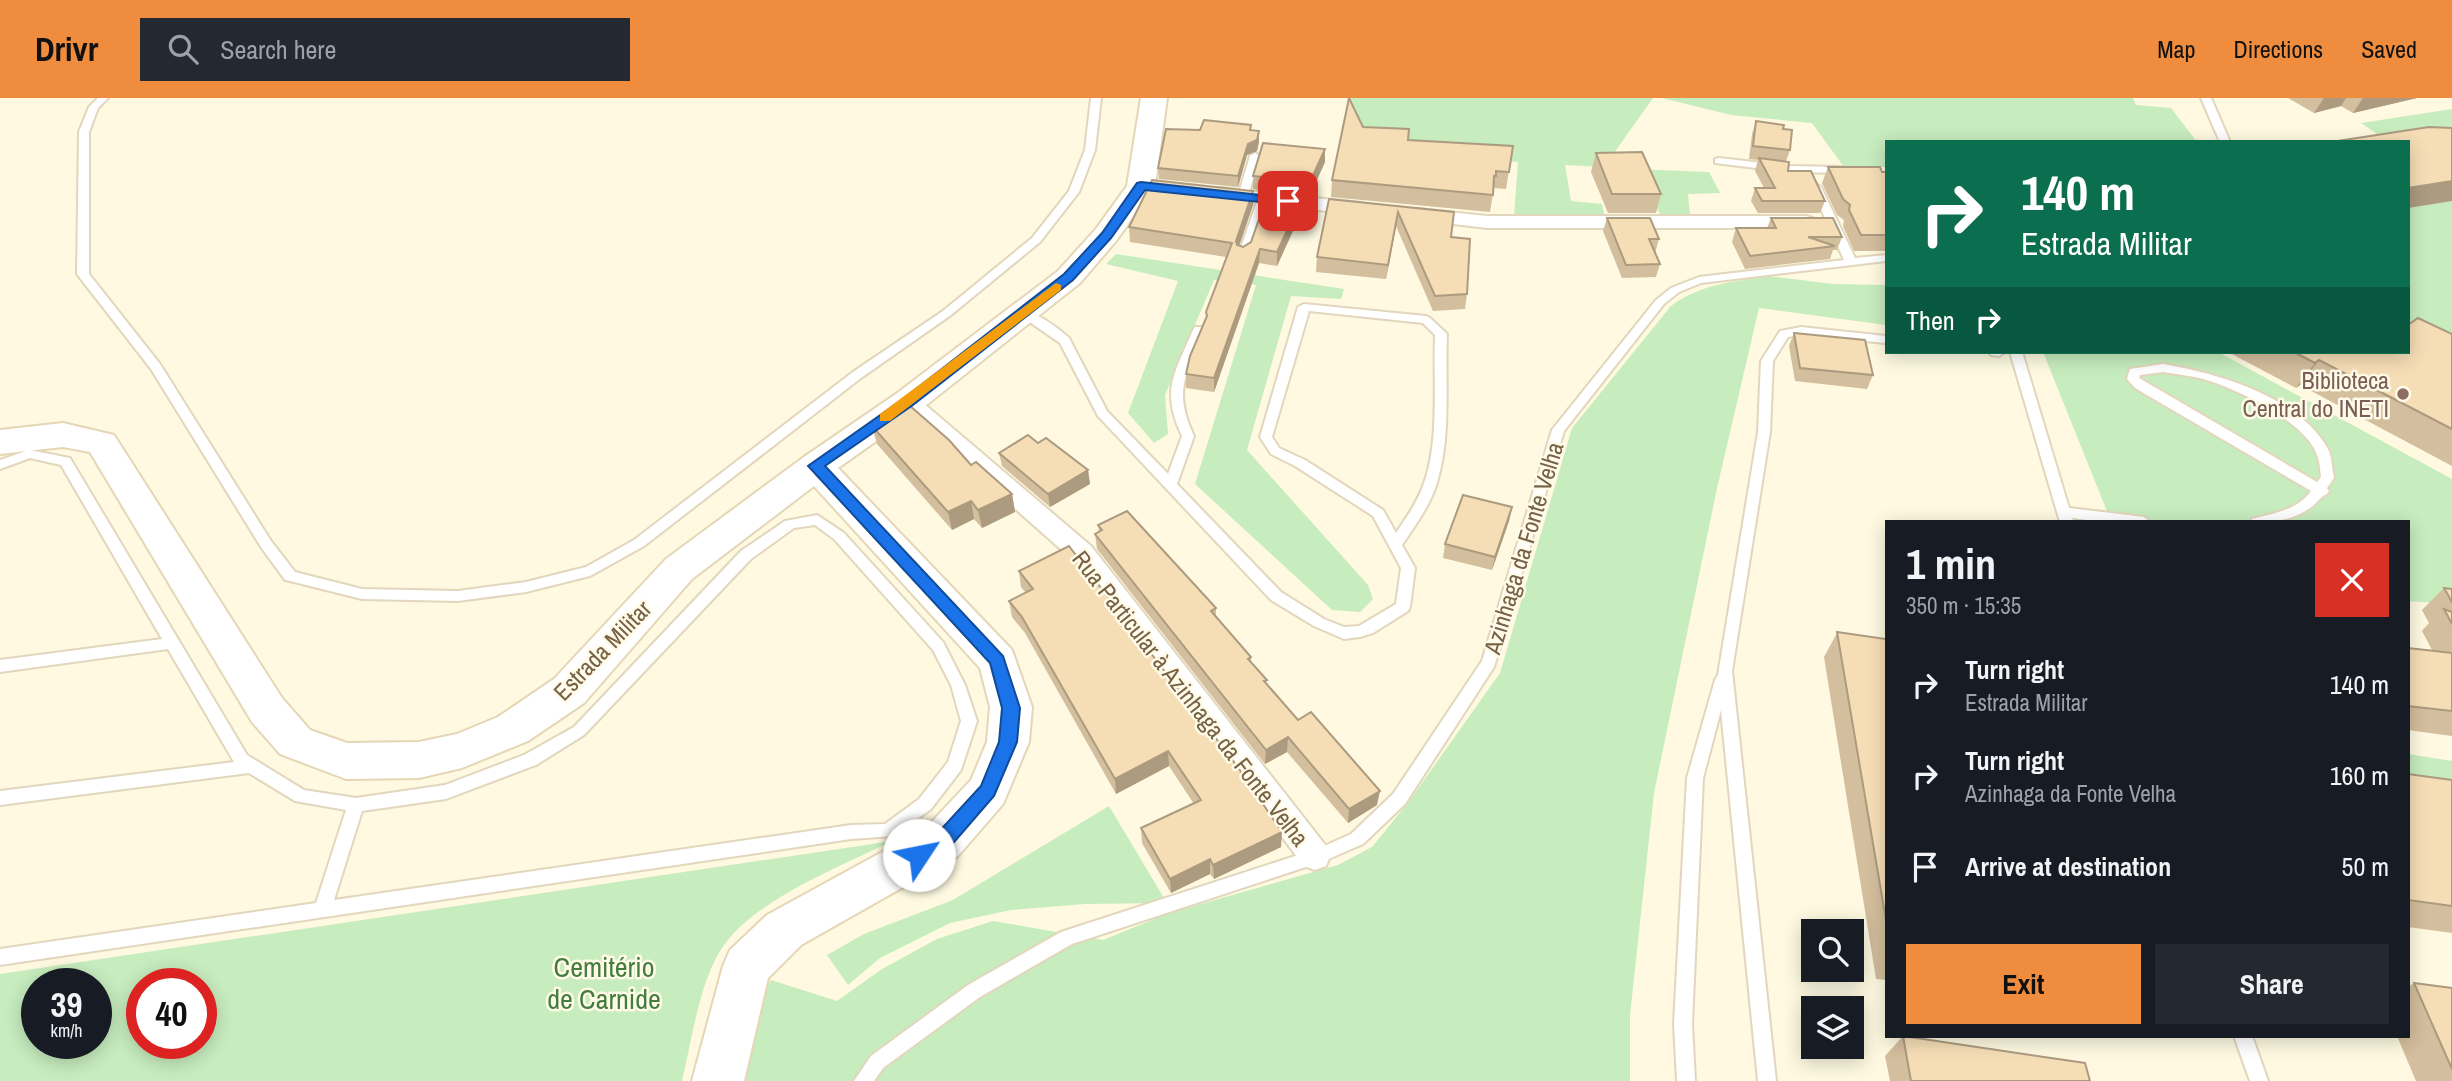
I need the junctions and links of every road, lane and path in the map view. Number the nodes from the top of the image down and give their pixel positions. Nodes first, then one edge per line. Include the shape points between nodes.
1 (103, 98) edge
2 (1096, 98) edge
3 (1154, 98) edge
4 (2206, 98) edge
5 (2224, 140) edge
6 (1255, 156) edge
7 (1719, 161) dead end
8 (1859, 170) edge
9 (1814, 181) edge
10 (1205, 192) edge
11 (1243, 196) junction
12 (1263, 199) junction
13 (1832, 222) junction
14 (1243, 256) edge
15 (1885, 258) edge
16 (1851, 262) junction
17 (1024, 314) junction
18 (1199, 330) edge
19 (1885, 340) edge
20 (2016, 354) edge
21 (908, 402) junction
22 (0, 442) edge
23 (0, 465) edge
24 (816, 466) junction
25 (1171, 483) junction
26 (2322, 491) junction
27 (2066, 517) edge
28 (2113, 520) edge
29 (2263, 520) edge
30 (1395, 545) junction
31 (172, 643) junction
32 (0, 666) edge
33 (1725, 671) junction
34 (251, 766) junction
35 (0, 798) edge
36 (356, 805) junction
37 (1315, 856) junction
38 (323, 909) junction
39 (0, 957) edge
40 (2244, 1038) edge
41 (718, 1081) edge
42 (863, 1081) edge
43 (1686, 1081) edge
44 (1767, 1081) edge
45 (2259, 1081) edge

1 - 2 lane via 84,132 83,274 156,368 266,544 290,576 362,594 458,596 526,587 603,564 639,543 857,374 947,313 1037,240 1074,191 1090,150
3 - 17 street, Estrada Militar via 1154,187 1069,277
4 - 5 lane
6 - 11 lane
7 - 8 lane
9 - 13 lane
10 - 11 street
11 - 12 street
12 - 13 street via 1486,222
12 - 14 lane
13 - 16 lane
15 - 16 lane, Azinhaga da Fonte Velha
16 - 37 lane, Azinhaga da Fonte Velha via 1699,280 1660,302 1558,430 1489,663 1399,799 1357,839
17 - 21 street, Estrada Militar
17 - 25 lane via 1065,341 1101,413
18 - 25 lane via 1173,396 1176,415 1188,436
19 - 33 lane via 1801,331 1784,334 1767,361 1764,432
20 - 27 lane
21 - 24 street, Estrada Militar
21 - 37 street, Rua Particular à Azinhaga da Fonte Velha via 1082,554
22 - 24 street, Estrada Militar via 63,435 102,443 267,710 295,742 346,761 419,760 463,750 513,729 569,691 679,569
23 - 31 lane via 29,454 65,461
24 - 41 street via 998,661 1011,708 1008,742 988,791 942,842 784,930 747,966
25 - 30 lane via 1276,596 1344,633 1374,626 1403,607 1408,568
26 - 26 lane via 2139,385 2134,372 2158,366 2191,371 2222,379 2271,402 2314,438 2327,475
26 - 29 lane via 2293,512
27 - 28 lane
30 - 30 lane via 1378,513 1275,451 1266,437 1304,307 1426,320 1441,334 1432,479 1418,512
31 - 32 lane
31 - 34 lane via 241,760
33 - 43 lane via 1695,778 1683,1024
33 - 44 lane
34 - 35 lane
34 - 36 lane via 301,796
36 - 38 lane
36 - 38 lane via 446,792 530,760 579,731 746,555 790,524 817,520 839,536 938,646 969,721 955,765 925,804 888,831 851,832
37 - 42 lane, Azinhaga da Fonte Velha via 1067,938 974,991 877,1062
38 - 39 lane
40 - 45 lane

